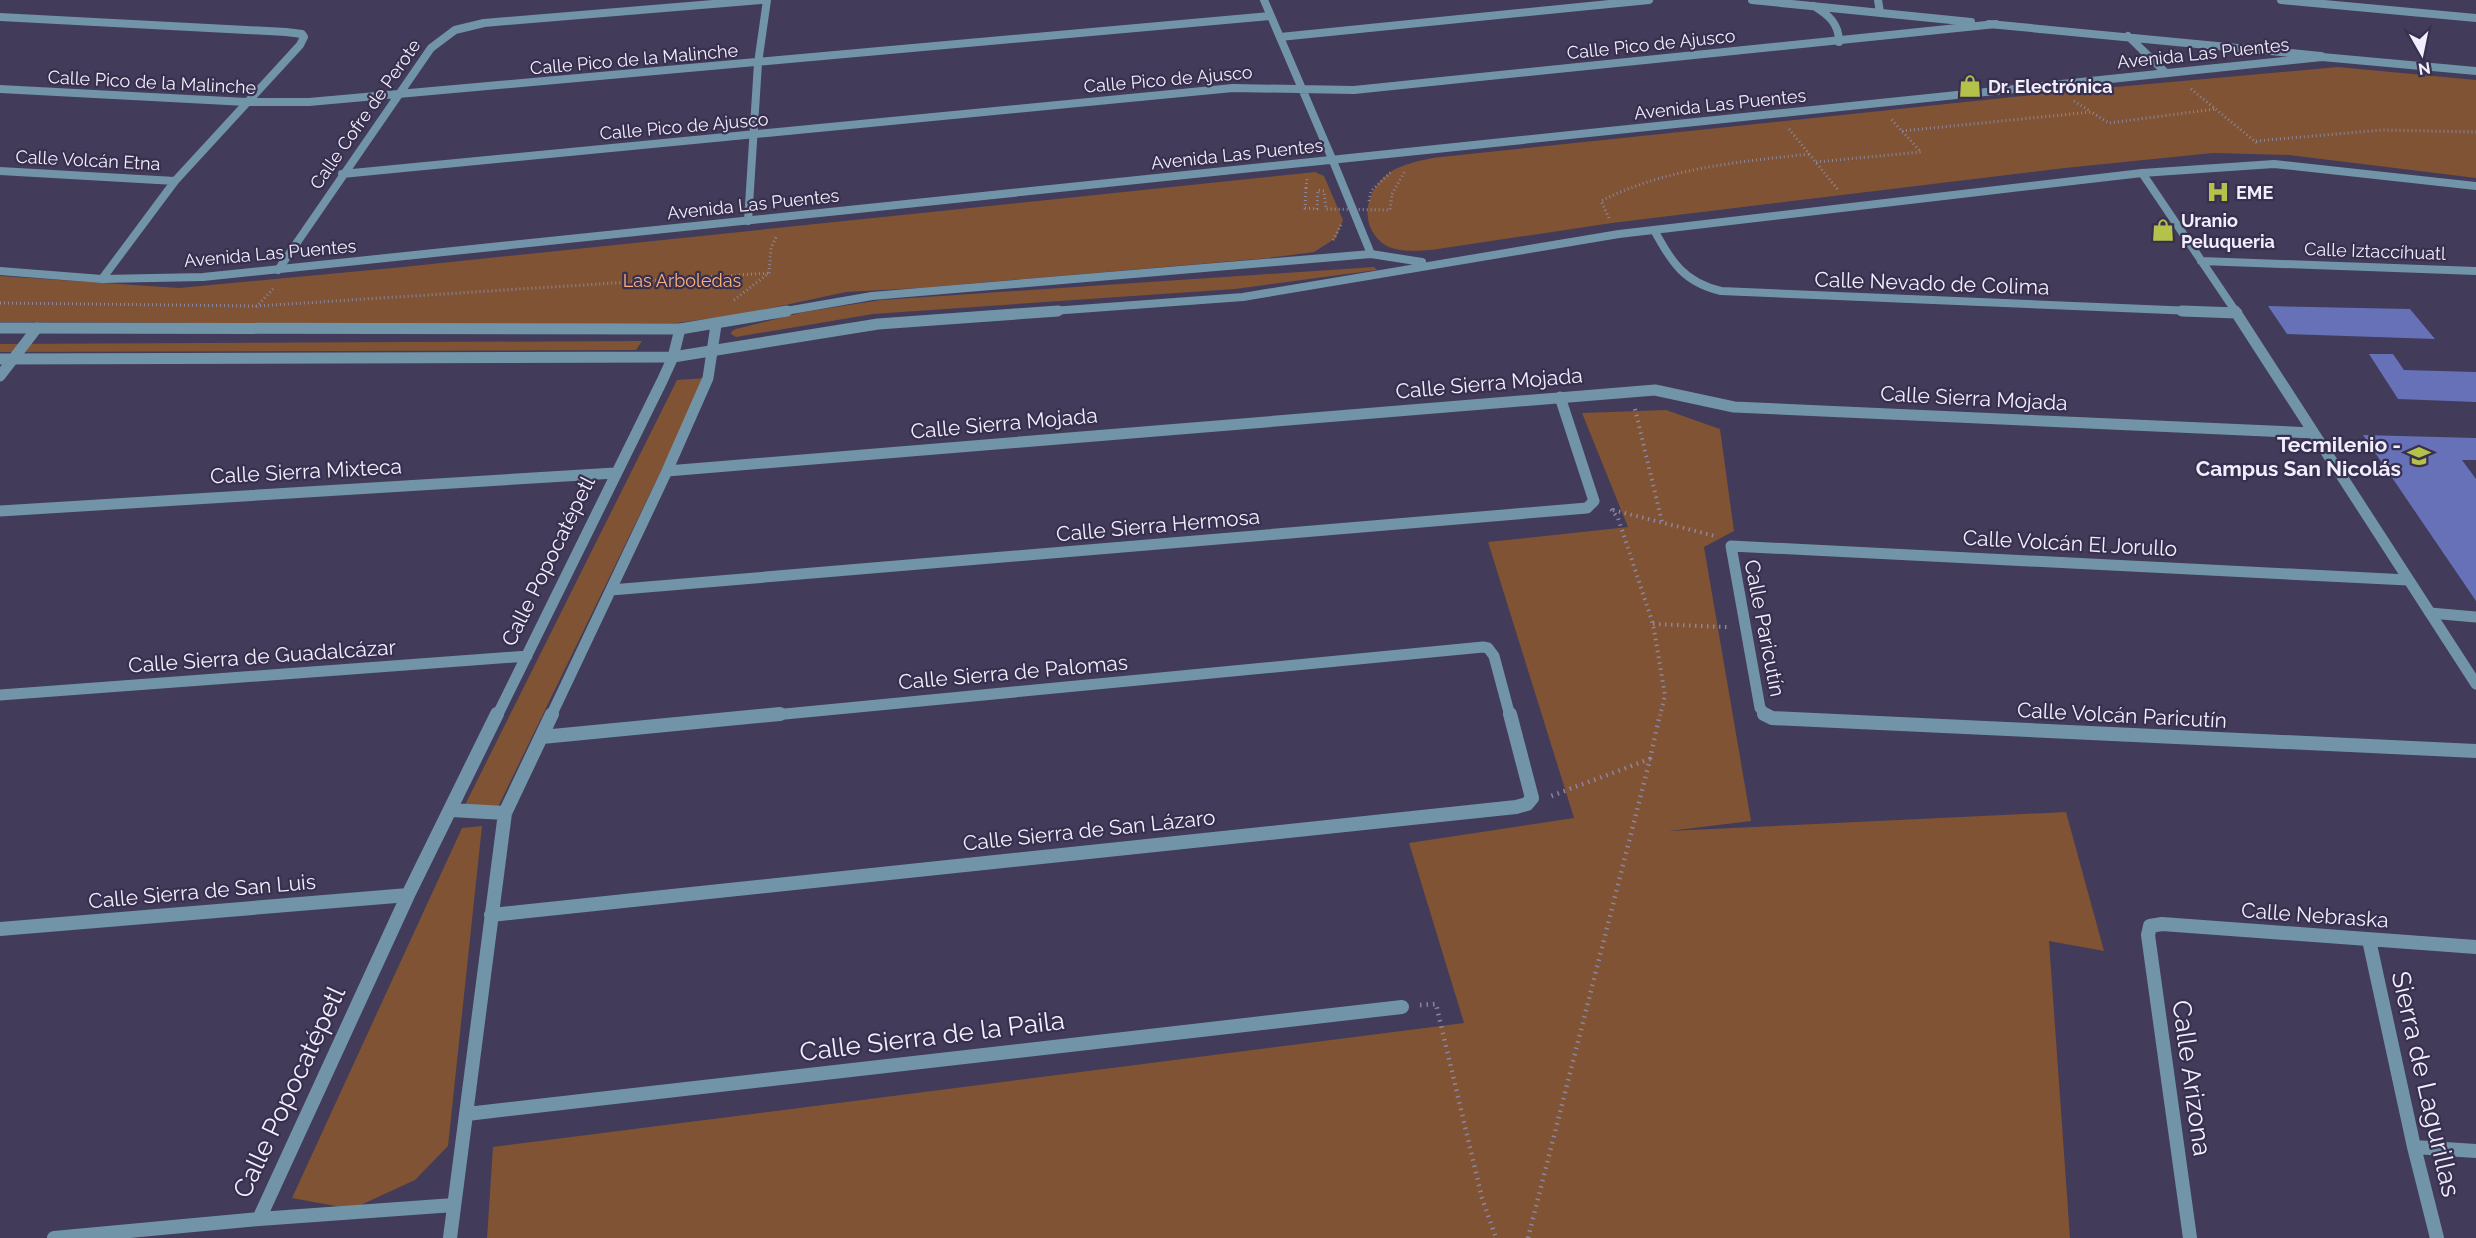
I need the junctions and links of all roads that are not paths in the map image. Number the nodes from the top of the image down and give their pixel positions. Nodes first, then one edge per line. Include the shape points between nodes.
1 (761, 0) edge
2 (767, 0) edge
3 (1264, 0) edge
4 (1649, 0) edge
5 (1752, 0) edge
6 (1878, 0) edge
7 (2281, 0) edge
8 (1540, 3) dead end
9 (1813, 5) junction
10 (1880, 12) junction
11 (1531, 13) junction
12 (1270, 16) junction
13 (0, 17) edge
14 (2476, 18) edge
15 (1996, 24) junction
16 (2128, 36) junction
17 (1280, 38) junction
18 (1839, 42) junction
19 (2322, 57) junction
20 (758, 63) junction
21 (2476, 71) edge
22 (2166, 73) junction
23 (0, 89) edge
24 (1300, 89) junction
25 (398, 95) junction
26 (246, 102) junction
27 (753, 136) junction
28 (1333, 161) junction
29 (0, 171) edge
30 (2142, 173) junction
31 (342, 174) junction
32 (175, 181) junction
33 (2476, 186) edge
34 (748, 221) junction
35 (1654, 230) junction
36 (1371, 254) junction
37 (2201, 261) junction
38 (1432, 264) junction
39 (283, 270) junction
40 (0, 271) edge
41 (2476, 271) edge
42 (102, 279) junction
43 (2237, 313) junction
44 (716, 325) junction
45 (0, 328) edge
46 (37, 328) junction
47 (680, 329) junction
48 (712, 352) junction
49 (673, 357) junction
50 (0, 359) edge
51 (14, 359) junction
52 (0, 376) edge
53 (1560, 396) junction
54 (2313, 433) junction
55 (667, 471) junction
56 (615, 473) junction
57 (0, 511) edge
58 (1731, 546) joint
59 (2408, 580) junction
60 (611, 590) junction
61 (2430, 613) junction
62 (2476, 617) edge
63 (527, 656) junction
64 (2476, 684) edge
65 (0, 695) edge
66 (1767, 717) joint
67 (542, 737) junction
68 (2476, 751) edge
69 (1532, 798) joint
70 (451, 810) junction
71 (506, 813) junction
72 (408, 895) junction
73 (491, 915) junction
74 (2150, 926) joint
75 (0, 929) edge
76 (2370, 940) junction
77 (2476, 947) edge
78 (1402, 1007) road end
79 (467, 1114) junction
80 (2414, 1147) junction
81 (2476, 1151) edge
82 (454, 1205) junction
83 (259, 1219) junction
84 (54, 1238) edge
85 (450, 1238) edge
86 (2190, 1238) edge
87 (2437, 1238) edge

1 - 25 street, Calle Cofre de Perote via 467,26 436,42
2 - 20 street
3 - 12 street
4 - 11 street
5 - 9 street
6 - 10 street
7 - 14 street
8 - 11 street
9 - 10 street
9 - 18 street via 1838,27
10 - 15 street
11 - 17 street
12 - 17 street
12 - 20 street, Calle Pico de la Malinche
13 - 26 street via 286,32 304,37
15 - 16 street
15 - 18 street, Calle Pico de Ajusco
16 - 19 street
16 - 22 street
17 - 24 street
18 - 24 street, Calle Pico de Ajusco via 1354,90
19 - 21 street, Avenida Las Puentes
19 - 22 street, Avenida Las Puentes
20 - 25 street, Calle Pico de la Malinche
20 - 27 street
22 - 28 street, Avenida Las Puentes
23 - 26 street, Calle Pico de la Malinche
24 - 27 street, Calle Pico de Ajusco via 1233,88
24 - 28 street
25 - 26 street, Calle Pico de la Malinche
25 - 31 street, Calle Cofre de Perote
26 - 32 street
27 - 31 street, Calle Pico de Ajusco
27 - 34 street
28 - 34 street, Avenida Las Puentes
28 - 36 street
29 - 32 street, Calle Volcán Etna
30 - 33 street via 2274,164
30 - 35 street
30 - 37 street
31 - 39 street, Calle Cofre de Perote
32 - 42 street
34 - 39 street, Avenida Las Puentes
35 - 38 street
35 - 43 street, Calle Nevado de Colima via 1685,276 1707,289 1721,291
36 - 38 street
36 - 44 street via 872,296
37 - 41 street, Calle Iztaccíhuatl
37 - 43 street
38 - 48 street via 1243,297 878,324
39 - 42 street, Avenida Las Puentes via 203,277
40 - 42 street, Avenida Las Puentes
43 - 54 street
44 - 47 street
44 - 48 street
45 - 46 street
46 - 47 street
46 - 51 street
47 - 49 street, Calle Popocatépetl
48 - 49 street
48 - 55 street via 708,378
49 - 51 street
49 - 56 street, Calle Popocatépetl
50 - 51 street
51 - 52 street
53 - 54 street, Calle Sierra Mojada via 1671,392 1734,407
53 - 55 street, Calle Sierra Mojada
53 - 60 street, Calle Sierra Hermosa via 1594,501 1591,507
54 - 59 street
55 - 60 street
56 - 57 street, Calle Sierra Mixteca
56 - 63 street, Calle Popocatépetl
58 - 59 street, Calle Volcán El Jorullo
58 - 66 street, Calle Paricutín via 1760,708
59 - 61 street
60 - 67 street
61 - 62 street
61 - 64 street
63 - 65 street, Calle Sierra de Guadalcázar
63 - 70 street, Calle Popocatépetl
66 - 68 street, Calle Volcán Paricutín
67 - 69 street, Calle Sierra de Palomas via 1488,648 1494,656
67 - 71 street
69 - 73 street, Calle Sierra de San Lázaro via 1516,807
70 - 71 street
70 - 72 street, Calle Popocatépetl
71 - 73 street
72 - 75 street, Calle Sierra de San Luis
72 - 83 street, Calle Popocatépetl
73 - 79 street
74 - 76 street, Calle Nebraska
74 - 86 street, Calle Arizona via 2148,935
76 - 77 street, Calle Nebraska
76 - 80 street, Sierra de Lagurillas
78 - 79 street, Calle Sierra de la Paila
79 - 82 street
80 - 81 street
80 - 87 street, Sierra de Lagurillas
82 - 83 street, Calle Popocatépetl
82 - 85 street
83 - 84 street

